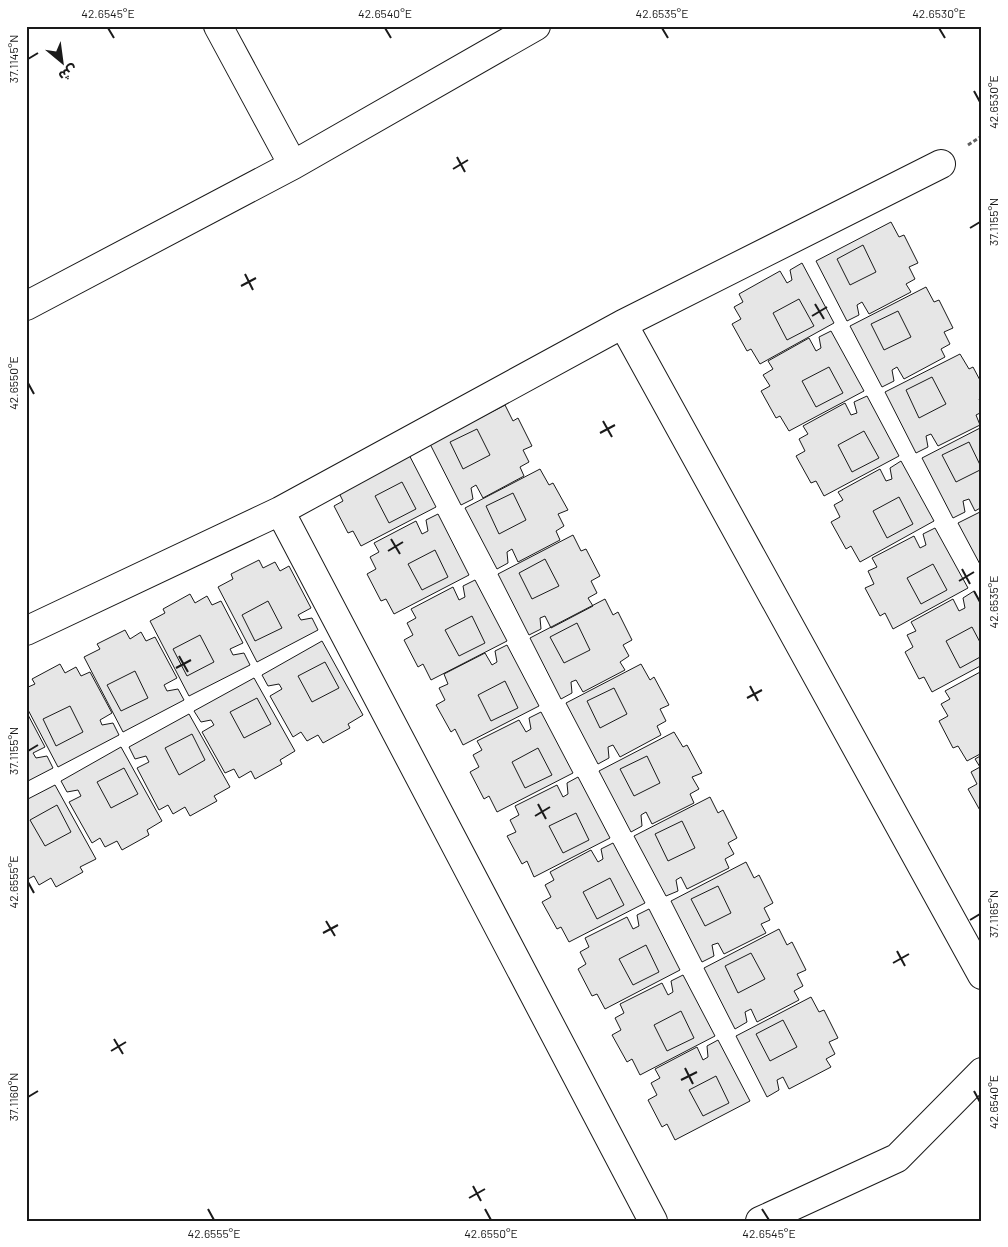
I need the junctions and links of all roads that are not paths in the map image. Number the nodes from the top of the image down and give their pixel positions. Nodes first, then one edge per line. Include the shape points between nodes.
1 (218, 26) edge
2 (536, 26) edge
3 (941, 164) dead end
4 (293, 165) junction
5 (26, 306) edge
6 (623, 324) junction
7 (280, 511) junction
8 (26, 631) edge
9 (982, 975) edge
10 (982, 1072) edge
11 (653, 1221) edge
12 (760, 1221) edge

1 - 4 street
2 - 4 street
3 - 6 street
4 - 5 street
6 - 7 street
6 - 9 street
7 - 8 street
7 - 11 street
10 - 12 street via 897,1158

